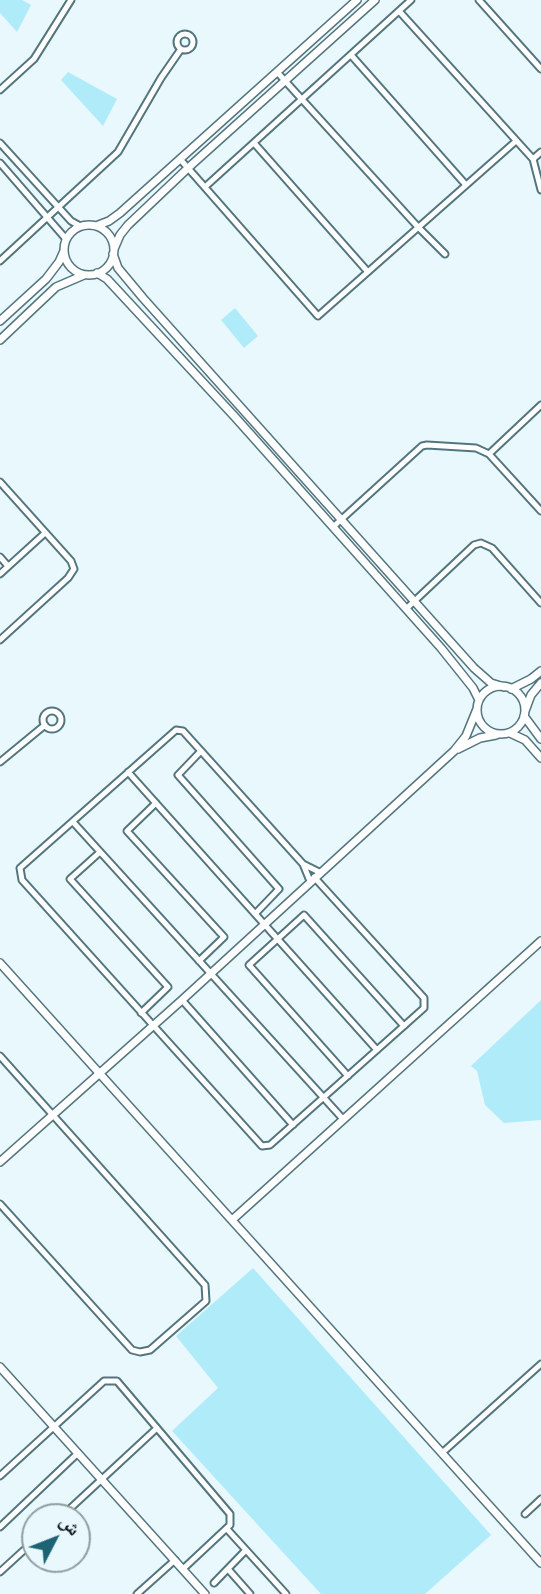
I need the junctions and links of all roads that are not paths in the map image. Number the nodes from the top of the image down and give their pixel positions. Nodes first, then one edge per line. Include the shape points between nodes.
1 (71, 0) edge
2 (356, 0) edge
3 (375, 0) edge
4 (411, 0) edge
5 (479, 0) edge
6 (399, 11) junction
7 (181, 49) dead end
8 (351, 55) junction
9 (541, 69) edge
10 (277, 72) junction
11 (285, 81) junction
12 (0, 90) edge
13 (302, 99) junction
14 (516, 141) junction
15 (254, 143) junction
16 (0, 144) edge
17 (541, 152) edge
18 (180, 159) junction
19 (533, 159) junction
20 (0, 163) edge
21 (188, 168) junction
22 (466, 185) junction
23 (205, 187) junction
24 (541, 190) edge
25 (59, 208) junction
26 (49, 217) junction
27 (80, 226) junction
28 (96, 226) junction
29 (418, 227) junction
30 (66, 239) junction
31 (64, 250) junction
32 (114, 252) junction
33 (445, 254) dead end
34 (0, 261) edge
35 (368, 272) junction
36 (97, 273) junction
37 (85, 274) junction
38 (0, 321) edge
39 (0, 340) edge
40 (541, 405) edge
41 (489, 454) junction
42 (0, 482) edge
43 (541, 511) edge
44 (342, 518) junction
45 (333, 527) junction
46 (46, 533) junction
47 (0, 557) edge
48 (8, 566) junction
49 (0, 574) edge
50 (416, 600) junction
51 (541, 603) edge
52 (406, 609) junction
53 (0, 640) edge
54 (541, 671) edge
55 (540, 684) edge
56 (507, 688) junction
57 (479, 700) junction
58 (477, 709) junction
59 (524, 714) junction
60 (46, 725) dead end
61 (509, 733) junction
62 (498, 734) junction
63 (541, 739) edge
64 (201, 751) junction
65 (454, 751) junction
66 (541, 758) edge
67 (0, 762) edge
68 (128, 772) junction
69 (156, 803) junction
70 (73, 822) junction
71 (100, 852) junction
72 (303, 864) junction
73 (314, 877) junction
74 (255, 914) junction
75 (264, 924) junction
76 (277, 939) junction
77 (541, 941) edge
78 (199, 961) junction
79 (0, 963) edge
80 (210, 972) junction
81 (182, 1000) junction
82 (142, 1013) junction
83 (153, 1026) junction
84 (404, 1026) junction
85 (377, 1051) junction
86 (0, 1056) edge
87 (99, 1073) junction
88 (348, 1076) junction
89 (324, 1098) junction
90 (53, 1115) junction
91 (343, 1119) junction
92 (293, 1125) junction
93 (0, 1162) edge
94 (0, 1203) edge
95 (232, 1220) junction
96 (541, 1364) edge
97 (2, 1373) edge
98 (54, 1427) junction
99 (157, 1428) junction
100 (442, 1452) junction
101 (78, 1454) junction
102 (0, 1476) edge
103 (102, 1479) junction
104 (541, 1499) edge
105 (76, 1503) edge
106 (524, 1514) dead end
107 (0, 1527) edge
108 (227, 1529) junction
109 (246, 1550) junction
110 (21, 1553) edge
111 (175, 1560) junction
112 (541, 1563) edge
113 (183, 1569) junction
114 (228, 1569) junction
115 (0, 1572) edge
116 (215, 1583) dead end
117 (200, 1592) edge
118 (137, 1594) edge
119 (250, 1594) edge
120 (286, 1594) edge

1 - 12 street via 34,59
2 - 10 street
3 - 11 street
4 - 6 street
5 - 9 street
6 - 8 street
6 - 14 street
7 - 25 street via 118,152
8 - 13 street
8 - 22 street
10 - 11 street
10 - 18 street
11 - 13 street
11 - 21 street
13 - 15 street
13 - 29 street
14 - 19 street
14 - 22 street
15 - 23 street
15 - 35 street
16 - 25 street
17 - 19 street
18 - 21 street
18 - 28 street via 120,213
19 - 24 street
20 - 26 street
21 - 23 street
21 - 32 street via 128,225
22 - 29 street
23 - 35 street via 318,316
25 - 26 street
25 - 27 street
26 - 30 street
26 - 34 street
27 - 28 street
27 - 30 street
28 - 32 street via 108,234
29 - 33 street
29 - 35 street
30 - 31 street
31 - 37 street via 70,266
31 - 38 street via 46,279
32 - 36 street via 108,266
32 - 44 street via 118,268 143,299
36 - 37 street
36 - 45 street
37 - 39 street via 56,287
40 - 41 street
41 - 43 street
41 - 44 street via 476,448 422,446
42 - 46 street
44 - 45 street
44 - 50 street
45 - 52 street
46 - 48 street
46 - 53 street via 74,569
47 - 48 street
48 - 49 street
50 - 51 street via 481,543 492,548
50 - 52 street
50 - 56 street via 474,668 491,683
52 - 57 street
54 - 56 street
55 - 59 street
56 - 57 street via 489,689
56 - 59 street via 521,698
57 - 58 street
58 - 62 street via 480,723
58 - 65 street
59 - 61 street via 519,726
59 - 63 street
60 - 67 street
61 - 62 street
61 - 66 street via 525,740
62 - 65 street
64 - 68 street via 183,731 176,730
64 - 72 street
64 - 74 street via 178,775 279,889
65 - 73 street
68 - 69 street
68 - 70 street
69 - 74 street
69 - 78 street via 127,831 224,937
70 - 71 street
70 - 82 street via 20,869 22,880
71 - 78 street
71 - 82 street via 70,879 168,987
72 - 73 street
72 - 73 street
73 - 75 street
73 - 84 street via 424,998 424,1008
74 - 75 street
75 - 76 street
75 - 80 street
76 - 84 street via 304,915
76 - 85 street
76 - 88 street via 249,965
77 - 91 street
78 - 80 street
79 - 87 street
80 - 81 street
80 - 89 street
81 - 83 street
81 - 92 street
82 - 83 street
83 - 87 street
83 - 92 street via 262,1146 270,1145
84 - 85 street
85 - 88 street
86 - 90 street
87 - 90 street
87 - 95 street
88 - 89 street
89 - 91 street
89 - 92 street
90 - 93 street
90 - 94 street via 205,1284 206,1301 150,1350 132,1350
91 - 95 street
95 - 100 street
96 - 100 street
97 - 98 street
98 - 99 street via 104,1381 117,1381
98 - 101 street
98 - 102 street
99 - 103 street
99 - 108 street via 230,1514
100 - 112 street
101 - 103 street
101 - 107 street
103 - 105 street
103 - 111 street
104 - 106 street
108 - 109 street
108 - 113 street
109 - 114 street
109 - 120 street
110 - 115 street
111 - 113 street
111 - 118 street
113 - 117 street
114 - 116 street
114 - 119 street

